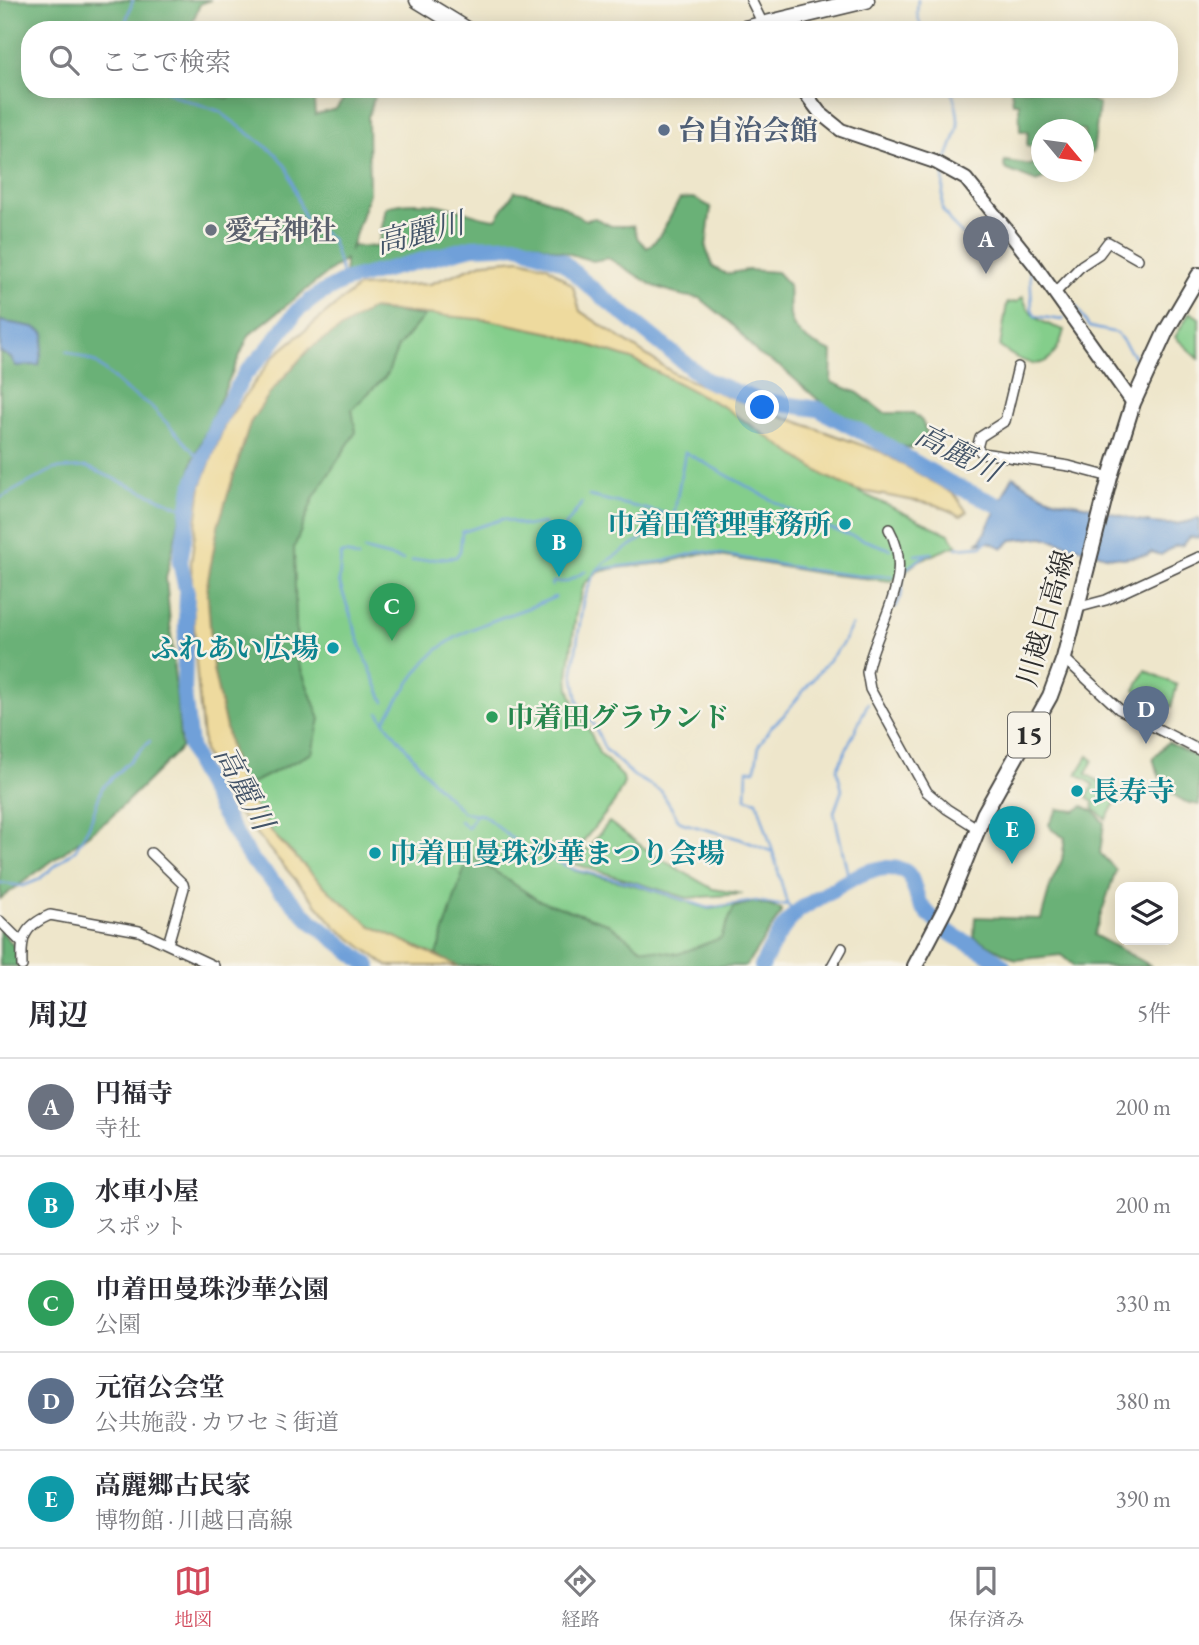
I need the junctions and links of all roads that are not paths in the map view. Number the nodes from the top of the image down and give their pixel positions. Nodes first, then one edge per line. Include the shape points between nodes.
1 (418, 0) edge
2 (751, 0) edge
3 (866, 0) edge
4 (452, 21) edge
5 (761, 21) edge
6 (787, 21) edge
7 (809, 98) edge
8 (1138, 259) dead end
9 (1199, 275) edge
10 (1055, 293) junction
11 (1018, 367) dead end
12 (1133, 403) junction
13 (1110, 477) junction
14 (889, 529) dead end
15 (1199, 557) edge
16 (1076, 608) junction
17 (1064, 658) junction
18 (1199, 750) edge
19 (977, 828) junction
20 (151, 853) dead end
21 (0, 921) edge
22 (21, 942) junction
23 (168, 944) junction
24 (842, 948) dead end
25 (918, 961) edge
26 (22, 966) edge
27 (214, 966) edge
28 (832, 966) edge

1 - 4 highway
2 - 5 street
3 - 6 highway
7 - 10 street via 841,130 943,165 966,179
8 - 10 street via 1108,242
9 - 12 main road, 川越日高線 / 15 via 1166,331
10 - 12 street
11 - 13 street via 1005,421 980,437 977,448 982,453
12 - 13 main road, 川越日高線 / 15
13 - 16 main road, 川越日高線 / 15
14 - 19 street via 900,557 899,577 869,663 870,689 927,792
15 - 16 street via 1106,600
16 - 17 main road, 川越日高線 / 15
17 - 18 street via 1119,709
17 - 19 main road, 川越日高線 / 15 via 1044,708
19 - 25 main road, 川越日高線 / 15 via 948,903
20 - 23 street via 184,888
21 - 22 street
22 - 23 street via 39,920 50,915 139,931
22 - 26 street
23 - 27 street
24 - 28 street

